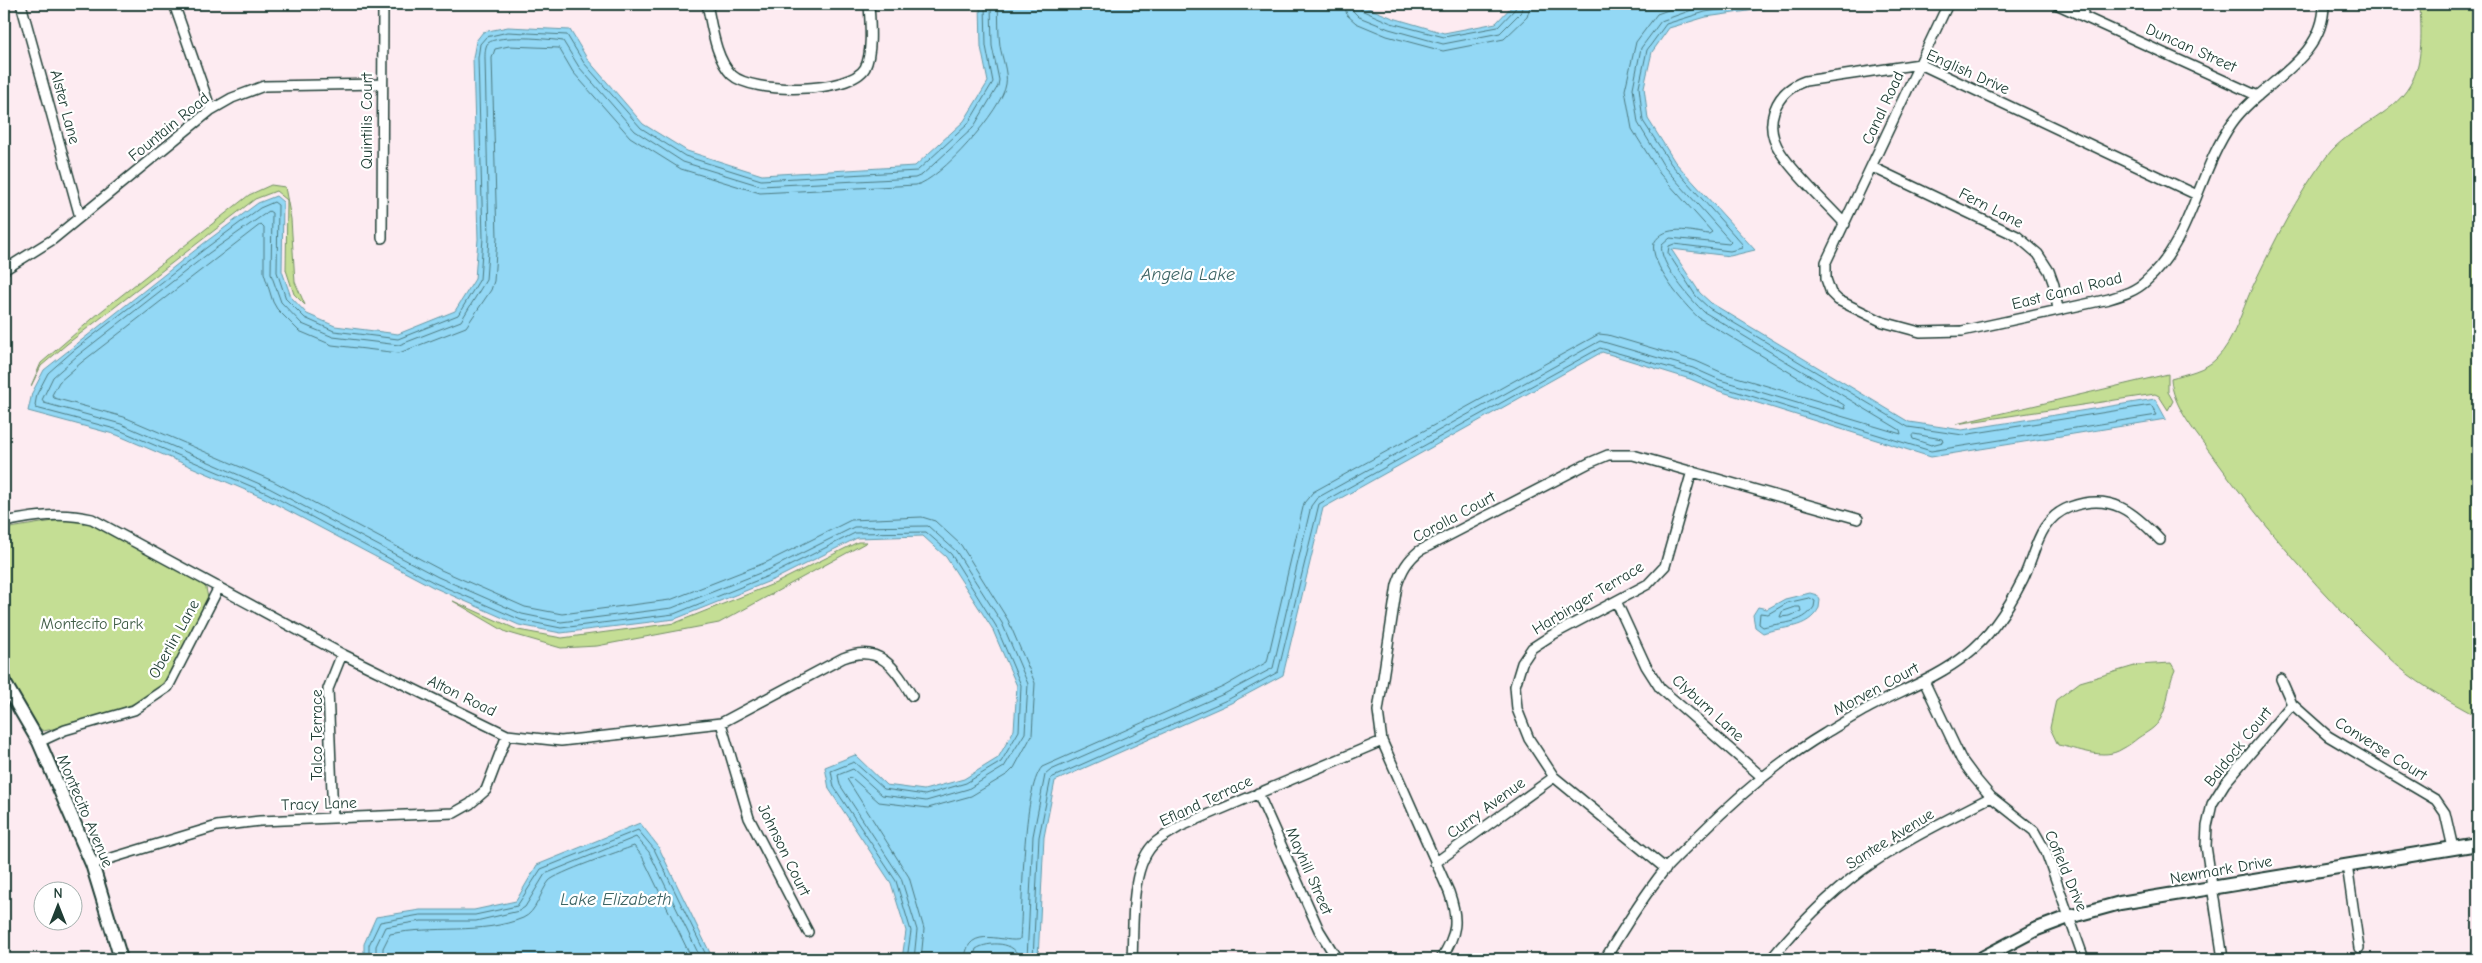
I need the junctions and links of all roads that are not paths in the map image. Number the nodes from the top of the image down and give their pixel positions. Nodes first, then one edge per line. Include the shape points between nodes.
1 (21, 4) edge
2 (174, 4) edge
3 (383, 4) edge
4 (707, 4) edge
5 (869, 4) edge
6 (1948, 4) edge
7 (2056, 4) edge
8 (2087, 4) edge
9 (2324, 4) edge
10 (2081, 15) junction
11 (1920, 64) junction
12 (382, 84) junction
13 (2258, 96) junction
14 (211, 110) junction
15 (1872, 167) junction
16 (2197, 195) junction
17 (80, 217) junction
18 (1845, 224) junction
19 (382, 238) dead end
20 (4, 270) edge
21 (2058, 310) junction
22 (1692, 471) junction
23 (1858, 519) dead end
24 (4, 522) edge
25 (2160, 540) dead end
26 (219, 587) junction
27 (1616, 601) junction
28 (342, 654) junction
29 (2281, 679) dead end
30 (1924, 681) junction
31 (4, 682) edge
32 (912, 696) dead end
33 (2292, 704) junction
34 (721, 723) junction
35 (507, 735) junction
36 (1382, 741) junction
37 (39, 742) junction
38 (1554, 777) junction
39 (1762, 777) junction
40 (1258, 792) junction
41 (1991, 797) junction
42 (333, 818) junction
43 (2478, 844) edge
44 (2453, 848) junction
45 (1435, 863) junction
46 (92, 864) junction
47 (2347, 865) junction
48 (1666, 869) junction
49 (2211, 887) junction
50 (2069, 917) junction
51 (808, 932) dead end
52 (2359, 948) dead end
53 (121, 959) edge
54 (1132, 959) edge
55 (1337, 959) edge
56 (1441, 959) edge
57 (1605, 959) edge
58 (1770, 959) edge
59 (1980, 959) edge
60 (2084, 959) edge
61 (2223, 959) edge

1 - 17 street, Alster Lane
2 - 14 street
3 - 12 street, Quintilis Court
4 - 5 street via 719,54 732,75 766,87 828,86 851,80 865,68 871,33
6 - 11 street, Canal Road
7 - 10 street, Duncan Street
8 - 10 street
9 - 13 street, East Canal Road via 2318,33 2308,50
10 - 13 street, Duncan Street
11 - 15 street, Canal Road
11 - 16 street, English Drive
11 - 18 street, English Drive via 1805,81 1782,95 1775,106 1772,133 1780,152
12 - 14 street, Fountain Road via 264,86
12 - 19 street, Quintilis Court
13 - 16 street, East Canal Road via 2231,124
14 - 17 street, Fountain Road
15 - 18 street, Canal Road
15 - 21 street, Fern Lane via 2017,236 2038,254 2049,271
16 - 21 street, East Canal Road via 2166,261 2145,283 2109,299
17 - 20 street, Fountain Road via 52,240
18 - 21 street, East Canal Road via 1826,262 1826,279 1831,293 1838,300 1882,322 1920,332 1962,331
22 - 23 street, Corolla Court
22 - 27 street, Harbinger Terrace via 1665,566 1648,584
22 - 36 street, Corolla Court via 1633,455 1608,455 1410,558 1402,568 1397,585 1378,711
24 - 26 street, Alton Road via 40,514 70,514 92,519
25 - 30 street, Morven Court via 2139,518 2107,503 2092,502 2069,508 2050,520 2040,533 2024,578 1989,633 1965,656
26 - 28 street, Alton Road
26 - 37 street, Oberlin Lane via 168,687 134,710 65,730
27 - 38 street, Harbinger Terrace via 1552,635 1532,648 1522,662 1515,686 1518,709 1529,739
27 - 39 street, Clyburn Lane via 1646,666 1660,688
28 - 35 street, Alton Road
28 - 42 street, Talco Terrace via 328,689
29 - 33 street, Converse Court
30 - 39 street, Morven Court via 1870,707
30 - 41 street, Cofield Drive via 1961,758
31 - 37 street, Montecito Avenue
32 - 34 street, Alton Road via 897,670 888,662 875,655 858,653
33 - 44 street, Converse Court via 2328,736 2436,800 2445,813
33 - 49 street, Baldock Court via 2225,783 2212,804 2206,846
34 - 35 street, Alton Road via 561,740
34 - 51 street, Johnson Court via 749,818
35 - 42 street, Tracy Lane via 486,790 454,813
36 - 40 street, Efland Terrace
36 - 45 street, Corolla Court
37 - 46 street, Montecito Avenue
38 - 45 street, Curry Avenue
38 - 48 street, Harbinger Terrace
39 - 48 street, Morven Court
40 - 54 street, Efland Terrace via 1179,827 1155,843 1142,862 1136,889
40 - 55 street, Mayhill Street via 1319,930
41 - 50 street, Cofield Drive via 2034,831 2046,852
41 - 58 street, Santee Avenue via 1931,828 1861,871 1795,930
42 - 46 street, Tracy Lane via 217,826
43 - 44 street, Newmark Drive
44 - 47 street, Newmark Drive
45 - 56 street, Corolla Court via 1456,912 1456,930
46 - 53 street, Montecito Avenue
47 - 49 street, Newmark Drive
47 - 52 street
48 - 57 street, Morven Court
49 - 50 street, Newmark Drive via 2120,903
49 - 61 street, Baldock Court
50 - 59 street, Newmark Drive via 2037,929
50 - 60 street, Cofield Drive

